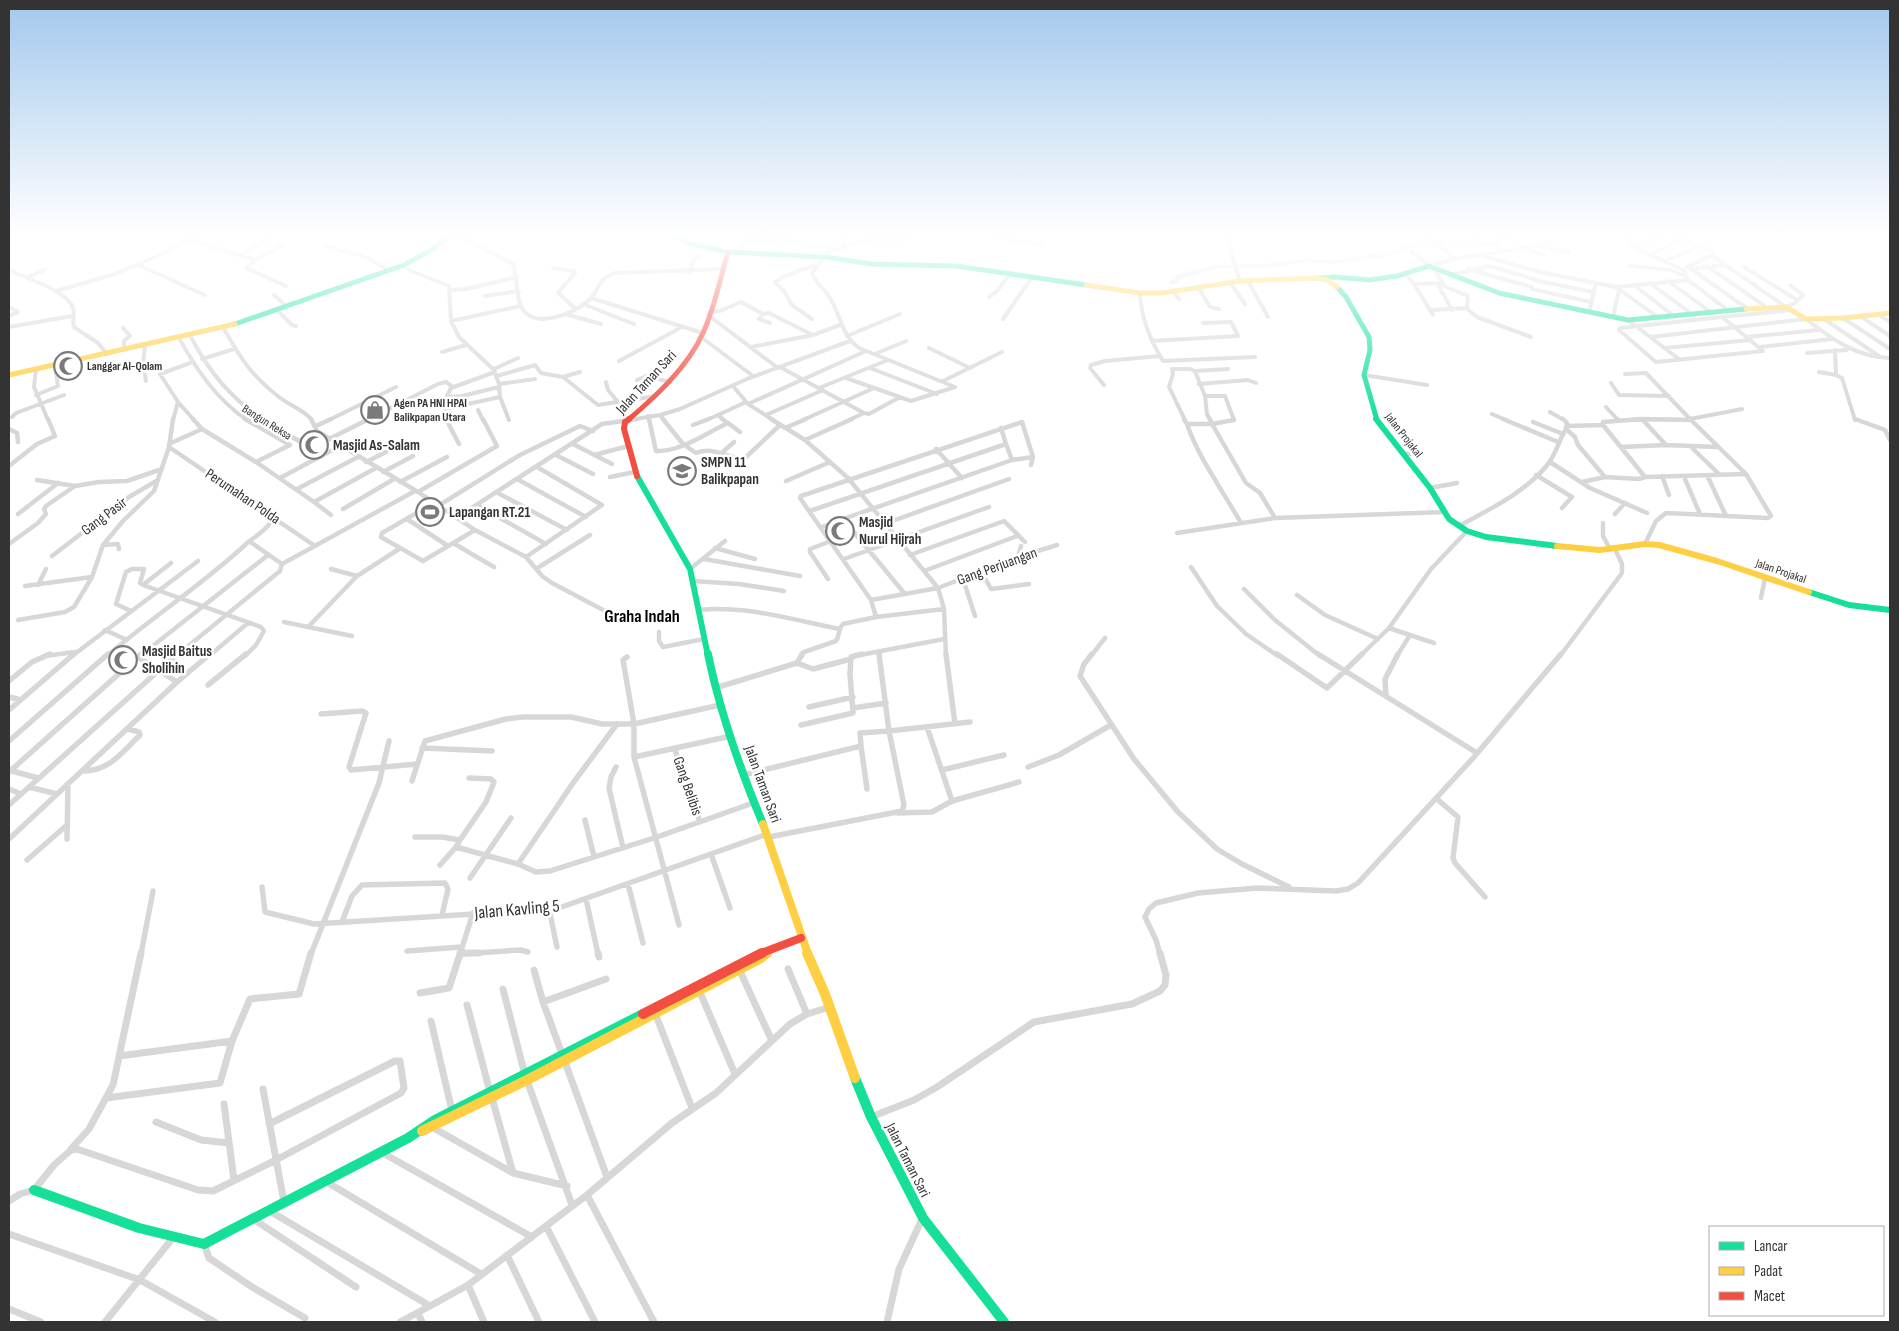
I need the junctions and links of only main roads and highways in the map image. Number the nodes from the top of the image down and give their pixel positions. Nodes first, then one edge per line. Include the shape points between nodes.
1 (317, 295) edge
2 (714, 295) edge
3 (1343, 295) edge
4 (1510, 295) edge
5 (1890, 313) edge
6 (9, 375) edge
7 (1890, 610) edge
8 (801, 938) junction
9 (768, 951) junction
10 (723, 974) junction
11 (678, 997) junction
12 (491, 1095) junction
13 (430, 1126) junction
14 (34, 1190) road end
15 (1004, 1322) edge

1 - 6 main road via 223,327
2 - 8 main road, Jalan Taman Sari via 694,351 670,382 626,420 624,429 636,472 690,570 720,706
3 - 7 main road, Jalan Projakal via 1369,337 1370,350 1364,375 1378,422 1430,488 1449,519 1466,531 1486,537 1580,549 1613,549 1645,544 1681,550 1849,606
4 - 5 main road via 1628,320 1766,307 1789,308 1806,320
8 - 9 main road
8 - 15 main road, Jalan Taman Sari via 871,1117 923,1218
9 - 10 main road
9 - 10 main road via 761,958
10 - 11 main road
10 - 11 main road via 699,990
11 - 12 main road
12 - 13 main road
12 - 13 main road via 452,1111
13 - 14 main road via 204,1244 172,1239

